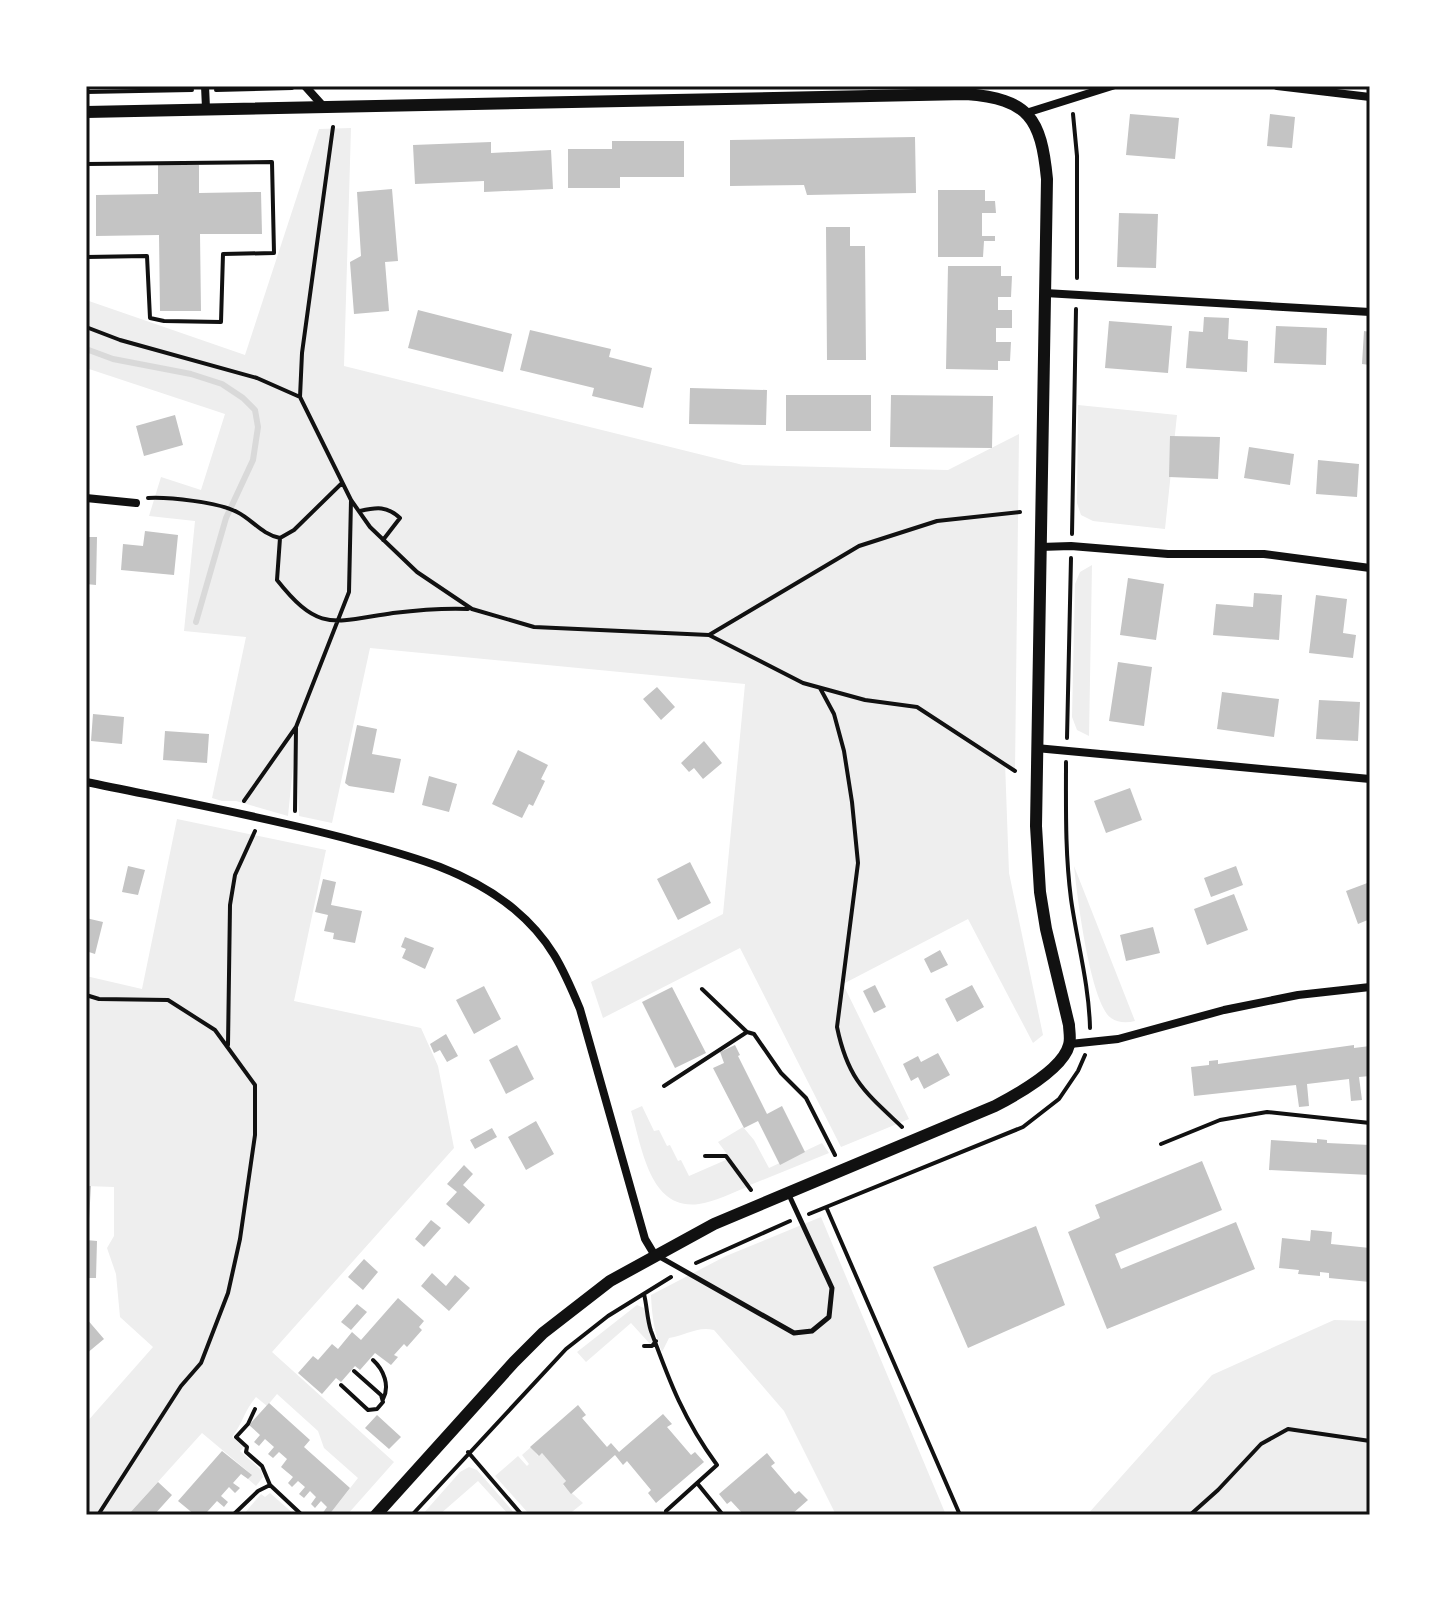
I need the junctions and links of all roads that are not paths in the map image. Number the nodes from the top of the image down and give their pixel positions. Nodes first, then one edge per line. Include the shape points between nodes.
1 (1112, 86) edge
2 (1277, 86) edge
3 (306, 87) edge
4 (205, 88) edge
5 (1370, 97) edge
6 (323, 106) junction
7 (206, 108) junction
8 (86, 112) edge
9 (1026, 113) junction
10 (1045, 293) junction
11 (1370, 312) edge
12 (86, 498) edge
13 (136, 503) road end
14 (1040, 547) junction
15 (1370, 568) edge
16 (1036, 748) junction
17 (1370, 779) edge
18 (86, 782) edge
19 (1370, 987) edge
20 (1070, 1044) junction
21 (789, 1194) junction
22 (654, 1254) junction
23 (376, 1515) edge

1 - 9 street
2 - 5 street
3 - 6 street
4 - 7 street
6 - 7 street
6 - 9 street via 966,94 998,98
7 - 8 street
9 - 10 street via 1040,134 1045,156
10 - 11 street
10 - 14 street
12 - 13 street
14 - 15 street via 1264,554
14 - 16 street
16 - 17 street
16 - 20 street via 1040,892
18 - 22 street via 261,817 422,859 468,877 515,909 560,960 580,1009 645,1239
19 - 20 street via 1298,995 1118,1039
20 - 21 street via 1038,1079 995,1106
21 - 22 street
21 - 22 lane via 832,1288 829,1317 812,1331 794,1333
22 - 23 street via 543,1333

